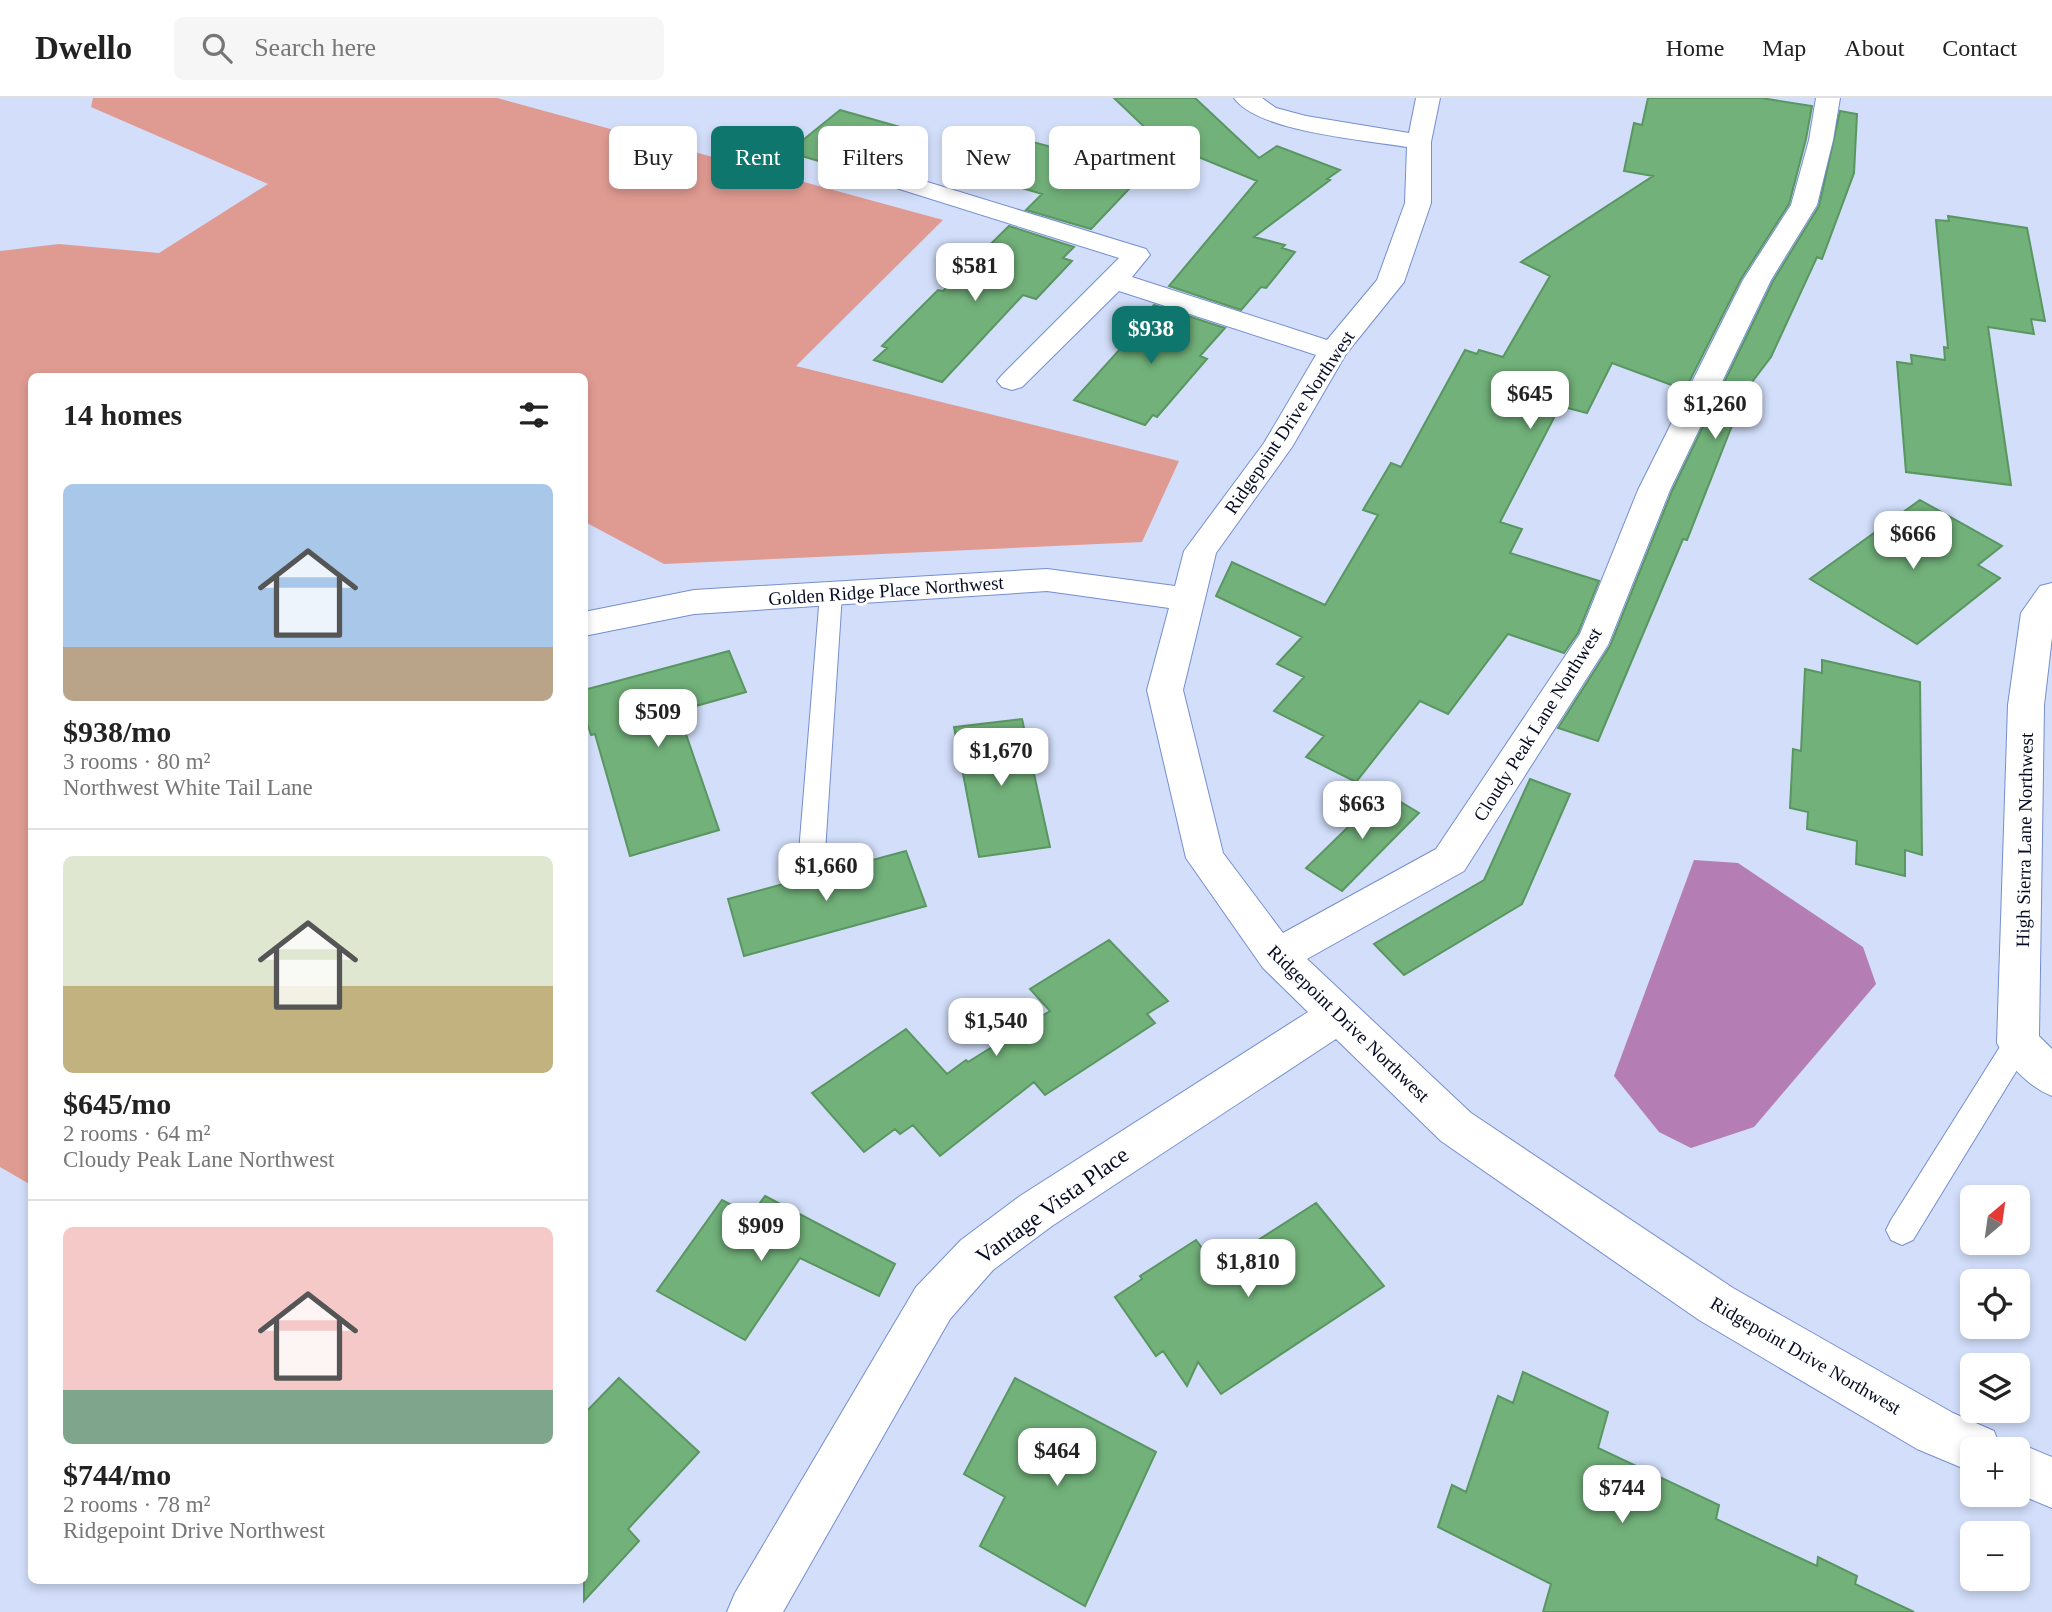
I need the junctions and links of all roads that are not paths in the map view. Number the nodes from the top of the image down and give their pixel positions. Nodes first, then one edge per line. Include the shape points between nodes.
1 (1246, 98) edge
2 (1428, 98) edge
3 (1828, 98) edge
4 (1419, 142) junction
5 (924, 189) edge
6 (1114, 280) junction
7 (1333, 351) junction
8 (1012, 381) dead end
9 (831, 594) junction
10 (2052, 594) edge
11 (1188, 599) junction
12 (588, 623) edge
13 (2041, 673) edge
14 (812, 852) dead end
15 (1277, 956) junction
16 (1338, 1015) junction
17 (2018, 1043) junction
18 (2052, 1077) edge
19 (1902, 1230) dead end
20 (1960, 1442) edge
21 (2030, 1473) edge
22 (2052, 1483) edge
23 (754, 1612) edge

1 - 4 street via 1267,113
2 - 4 street, Ridgepoint Drive Northwest
3 - 15 street, Cloudy Peak Lane Northwest via 1804,205 1757,280 1654,490 1596,636 1450,860
4 - 7 street, Ridgepoint Drive Northwest via 1418,203 1390,282
5 - 6 street via 1137,256
6 - 7 street
6 - 8 street
7 - 11 street, Ridgepoint Drive Northwest via 1277,447 1200,551
9 - 11 street, Golden Ridge Place Northwest via 1047,580
9 - 12 street, Golden Ridge Place Northwest via 694,602
9 - 14 lane
10 - 13 street, High Sierra Lane Northwest via 2038,613
11 - 15 street, Ridgepoint Drive Northwest via 1165,690 1205,858
13 - 17 street, High Sierra Lane Northwest via 2026,705
15 - 16 street, Ridgepoint Drive Northwest
16 - 20 street, Ridgepoint Drive Northwest via 1456,1127 1716,1304
16 - 23 street, Vantage Vista Place via 1035,1211 977,1255 933,1303
17 - 18 street
17 - 19 lane
21 - 22 street

